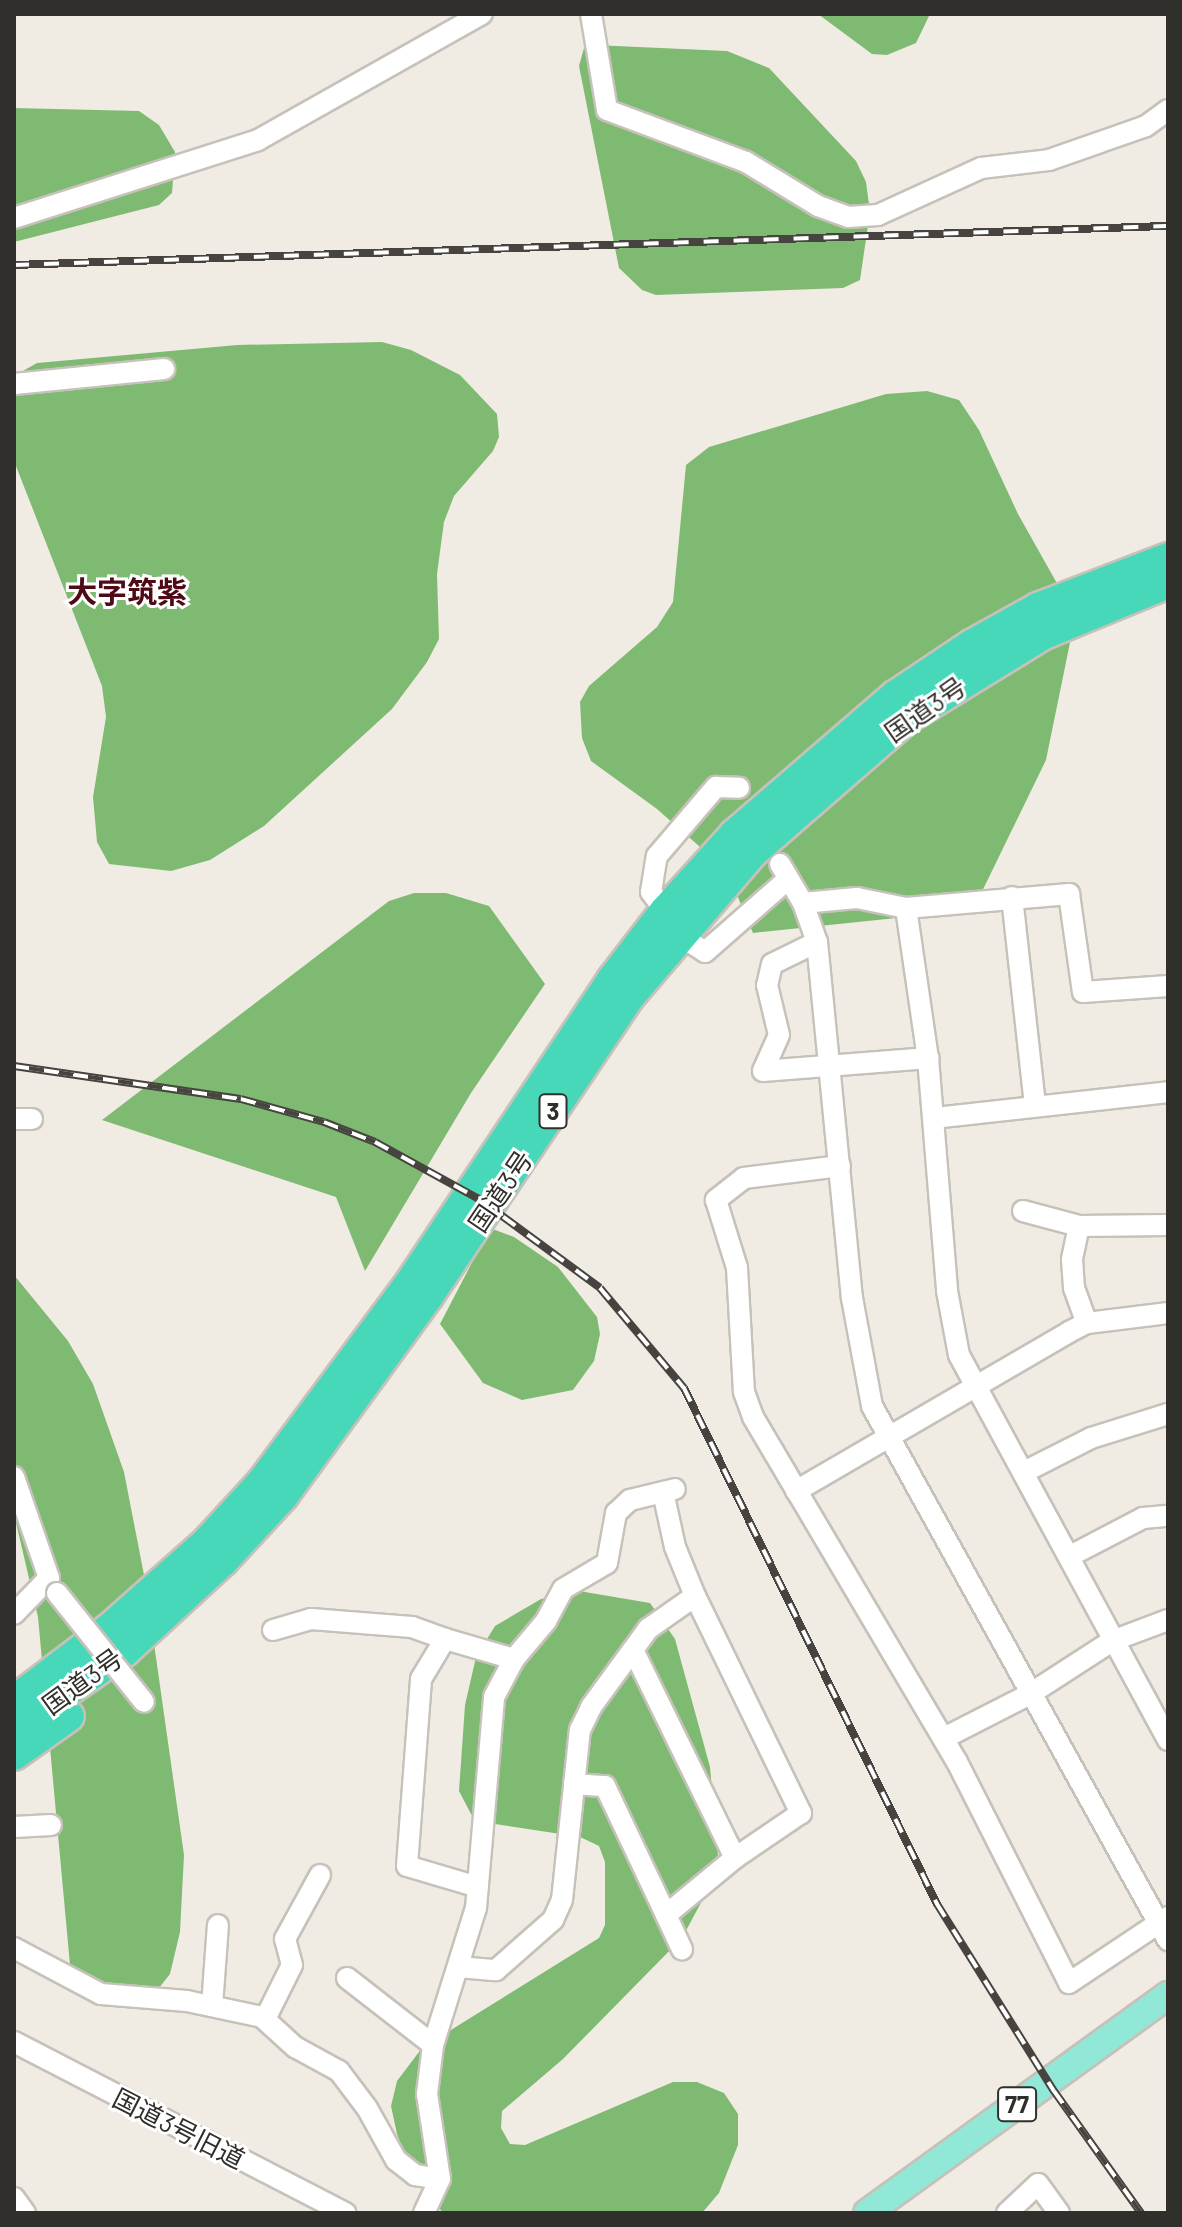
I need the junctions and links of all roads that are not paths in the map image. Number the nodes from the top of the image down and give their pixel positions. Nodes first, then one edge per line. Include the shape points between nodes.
1 (482, 14) edge
2 (591, 14) edge
3 (1168, 110) edge
4 (14, 218) edge
5 (164, 369) dead end
6 (14, 384) edge
7 (1168, 558) edge
8 (1168, 583) edge
9 (739, 788) dead end
10 (1012, 897) junction
11 (803, 903) junction
12 (906, 908) junction
13 (672, 923) junction
14 (817, 942) junction
15 (1168, 986) edge
16 (928, 1058) junction
17 (831, 1068) junction
18 (1168, 1092) edge
19 (1035, 1106) junction
20 (934, 1118) junction
21 (840, 1166) junction
22 (1023, 1211) dead end
23 (1168, 1225) edge
24 (1079, 1226) junction
25 (1168, 1313) edge
26 (1087, 1323) junction
27 (974, 1388) junction
28 (354, 1400) junction
29 (317, 1414) junction
30 (1168, 1414) edge
31 (886, 1434) junction
32 (1024, 1472) junction
33 (14, 1477) edge
34 (796, 1491) junction
35 (1168, 1516) edge
36 (1070, 1556) junction
37 (53, 1585) junction
38 (695, 1596) junction
39 (14, 1614) edge
40 (1168, 1620) edge
41 (273, 1630) dead end
42 (445, 1639) junction
43 (1112, 1641) junction
44 (633, 1650) junction
45 (514, 1659) junction
46 (14, 1676) edge
47 (1030, 1694) junction
48 (14, 1701) edge
49 (144, 1702) dead end
50 (14, 1728) edge
51 (944, 1738) junction
52 (1168, 1740) edge
53 (14, 1755) edge
54 (574, 1784) junction
55 (51, 1825) dead end
56 (14, 1827) edge
57 (735, 1858) junction
58 (320, 1875) dead end
59 (478, 1887) junction
60 (666, 1915) junction
61 (218, 1925) dead end
62 (1165, 1927) edge
63 (14, 1948) edge
64 (682, 1949) dead end
65 (458, 1967) junction
66 (347, 1978) dead end
67 (1168, 1995) edge
68 (212, 2006) junction
69 (265, 2019) junction
70 (14, 2042) edge
71 (433, 2045) junction
72 (440, 2179) junction
73 (346, 2213) edge
74 (424, 2213) edge
75 (867, 2213) edge
76 (1007, 2213) edge
77 (1059, 2213) edge

1 - 4 street via 350,93 258,140
2 - 3 street via 607,110 746,162 818,206 848,217 878,215 981,168 1049,160 1146,126
5 - 6 street
7 - 13 highway, 国道3号 / 3 via 1038,608 895,696 735,834
8 - 13 highway, 国道3号 / 3 via 1042,635 907,718
9 - 13 street via 716,787 657,856 651,892
10 - 12 street
10 - 15 street via 1069,894 1083,992
10 - 19 street
11 - 12 street via 857,898
11 - 13 street via 784,872 705,952
11 - 14 street
12 - 16 street
13 - 28 highway, 国道3号 / 3 via 630,996
13 - 29 highway, 国道3号 / 3 via 612,980
14 - 17 street
14 - 17 street via 772,964 767,985 779,1035 763,1071
16 - 17 street
16 - 20 street
17 - 21 street
18 - 19 street
19 - 20 street
20 - 27 street via 947,1291 959,1355
21 - 31 street via 861,1369
21 - 34 street via 744,1178 716,1200 737,1268 744,1392
22 - 24 street
23 - 24 street
24 - 26 street via 1072,1259 1074,1288
25 - 26 street
26 - 27 street
27 - 31 street
27 - 32 street
28 - 50 highway, 国道3号 / 3 via 283,1496 223,1561 125,1651
28 - 53 highway via 289,1506 233,1578 89,1701
29 - 46 highway via 164,1559 59,1647
29 - 48 highway, 国道3号 / 3 via 208,1541 109,1629
30 - 32 street via 1091,1438
31 - 34 street
31 - 47 street
32 - 36 street
33 - 37 street
34 - 51 street
35 - 36 street via 1143,1518
36 - 43 street
37 - 39 street
37 - 49 street, bridge
38 - 44 street via 667,1612
38 - 45 street via 675,1547 669,1490 630,1500 616,1513 607,1563 563,1589 546,1621
38 - 57 street via 801,1813
40 - 43 street
41 - 42 street via 311,1619 412,1627
42 - 45 street
42 - 59 street via 421,1679 407,1866
43 - 47 street
43 - 52 street
44 - 54 street via 580,1730
44 - 57 street
45 - 59 street via 494,1697
47 - 51 street
47 - 62 street
51 - 62 street via 1069,1983
54 - 60 street via 605,1786
54 - 65 street via 562,1900 553,1920 496,1970
55 - 56 street
57 - 60 street
58 - 69 street via 285,1939 292,1965
59 - 65 street
60 - 64 street
61 - 68 street
63 - 68 street via 101,1994
65 - 71 street
66 - 71 street
67 - 75 main road, 77
68 - 69 street
69 - 72 street via 295,2047 339,2071 396,2160 415,2175
70 - 73 street, 国道3号旧道
71 - 72 street via 427,2094
72 - 74 street
76 - 77 street via 1038,2184

